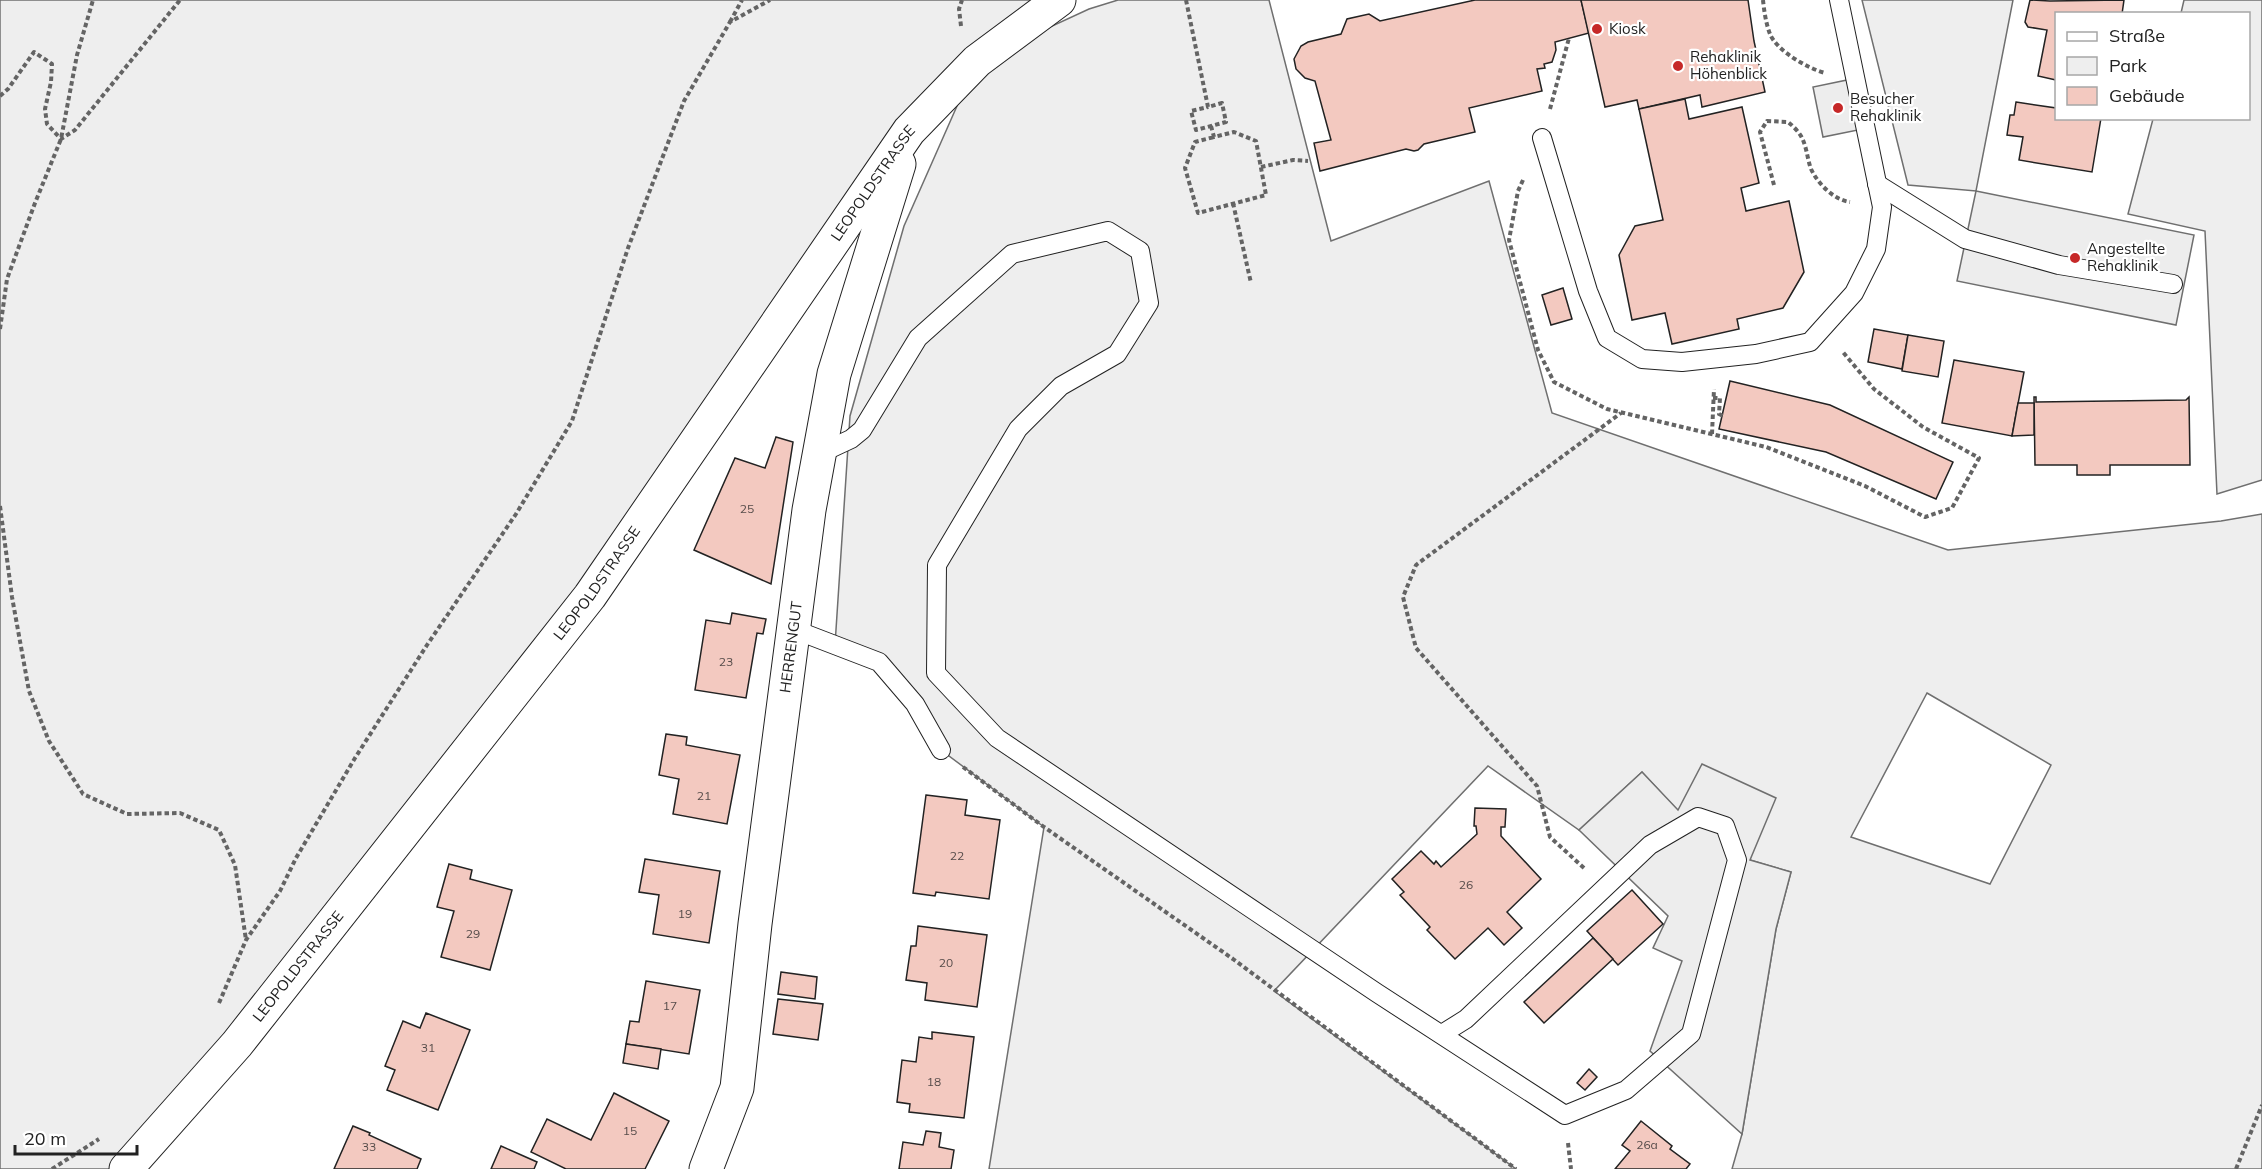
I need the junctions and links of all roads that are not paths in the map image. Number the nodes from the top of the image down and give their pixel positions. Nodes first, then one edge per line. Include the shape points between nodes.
1 (1059, 0) edge
2 (1839, 0) edge
3 (909, 131) junction
4 (1542, 138) road end
5 (1879, 191) junction
6 (2174, 284) dead end
7 (819, 453) junction
8 (793, 629) junction
9 (940, 750) road end
10 (1442, 1035) junction
11 (126, 1169) edge
12 (706, 1169) edge

1 - 3 street, LEOPOLDSTRASSE via 977,61
2 - 5 lane
3 - 7 street, HERRENGUT via 834,374
3 - 11 street, LEOPOLDSTRASSE via 590,596 237,1044
4 - 5 lane via 1588,291 1607,338 1642,358 1682,362 1756,354 1810,342 1854,293 1876,249 1882,207
5 - 6 lane via 1965,239 2059,265
7 - 8 street, HERRENGUT
7 - 10 lane via 862,430 918,338 1012,254 1108,231 1140,251 1149,303 1117,354 1061,386 1018,429 938,565 936,674 997,738
8 - 9 lane via 879,662 915,704
8 - 12 street, HERRENGUT via 737,1088
10 - 10 lane via 1565,1115 1626,1090 1691,1034 1737,860 1725,826 1698,817 1650,844 1466,1020

